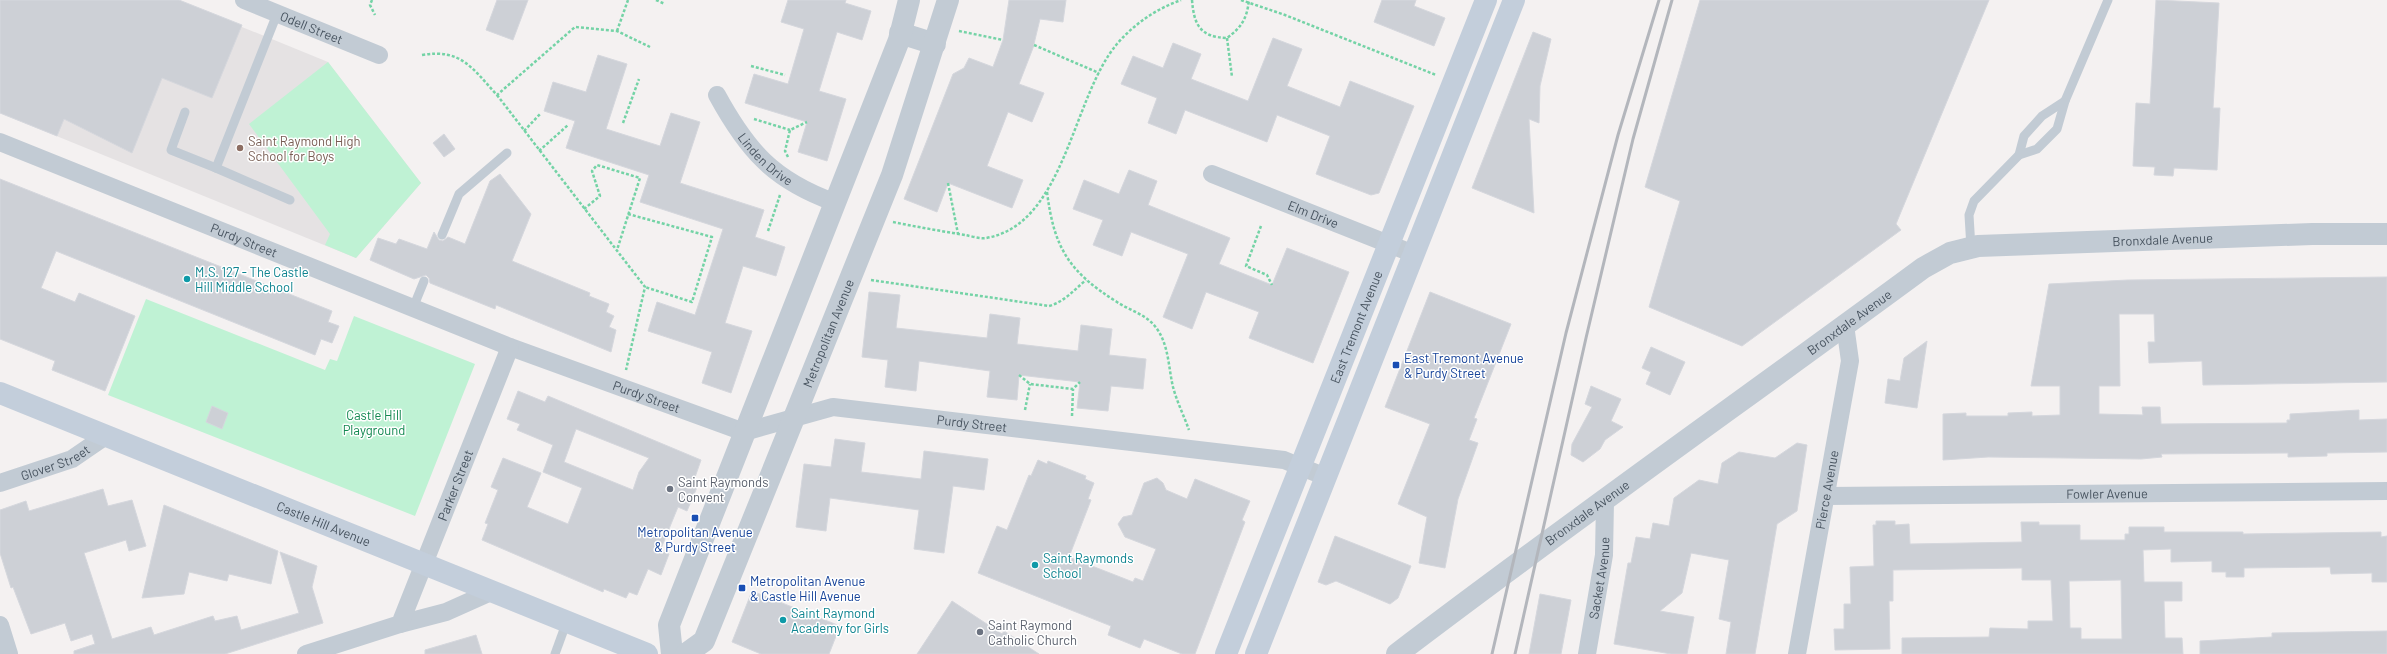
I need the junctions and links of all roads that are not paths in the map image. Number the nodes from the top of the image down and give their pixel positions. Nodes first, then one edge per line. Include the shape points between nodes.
1 (244, 0) edge
2 (909, 0) edge
3 (948, 0) edge
4 (1486, 0) edge
5 (1514, 0) edge
6 (2108, 0) edge
7 (277, 14) junction
8 (900, 33) junction
9 (1472, 35) junction
10 (935, 44) junction
11 (1496, 45) junction
12 (379, 55) dead end
13 (717, 95) dead end
14 (2065, 101) junction
15 (185, 112) dead end
16 (0, 142) edge
17 (507, 153) dead end
18 (2019, 155) junction
19 (216, 168) junction
20 (1212, 174) dead end
21 (290, 200) dead end
22 (834, 202) junction
23 (2387, 234) edge
24 (442, 235) dead end
25 (1389, 244) junction
26 (1971, 248) junction
27 (1414, 254) junction
28 (424, 281) dead end
29 (413, 308) junction
30 (1845, 325) junction
31 (510, 347) junction
32 (0, 393) edge
33 (793, 419) junction
34 (744, 432) junction
35 (107, 435) junction
36 (1301, 466) junction
37 (1326, 477) junction
38 (0, 483) edge
39 (2387, 491) edge
40 (1826, 496) junction
41 (1604, 501) junction
42 (423, 563) junction
43 (493, 591) junction
44 (567, 621) junction
45 (400, 624) junction
46 (0, 625) edge
47 (9, 654) edge
48 (306, 654) edge
49 (555, 654) edge
50 (647, 654) edge
51 (672, 654) edge
52 (686, 654) edge
53 (1226, 654) edge
54 (1256, 654) edge
55 (1397, 654) edge
56 (1588, 654) edge
57 (1797, 654) edge

1 - 7 street, Odell Street
2 - 8 street
3 - 10 street, Metropolitan Avenue
4 - 9 main road, East Tremont Avenue
5 - 11 main road, East Tremont Avenue
6 - 14 lane
7 - 12 street, Odell Street
7 - 19 lane
8 - 10 street
8 - 22 street
9 - 11 main road
9 - 25 main road, East Tremont Avenue
10 - 33 street, Metropolitan Avenue via 892,175
11 - 27 main road, East Tremont Avenue
13 - 22 street, Linden Drive via 748,146 778,174 812,194
14 - 18 lane via 2042,116 2024,136
14 - 18 lane via 2057,129 2037,149
15 - 19 lane via 171,150
16 - 29 street, Purdy Street
17 - 24 lane via 459,194
18 - 26 lane via 1970,208
19 - 21 lane
20 - 25 street, Elm Drive
22 - 34 street
23 - 26 street, Bronxdale Avenue via 2312,234
25 - 27 street, Elm Drive
25 - 36 main road, East Tremont Avenue
26 - 30 street, Bronxdale Avenue via 1950,253 1936,260
27 - 37 main road, East Tremont Avenue
28 - 29 lane
29 - 31 street, Purdy Street
30 - 40 street, Pierce Avenue via 1850,361
30 - 41 street, Bronxdale Avenue
31 - 34 street, Purdy Street
31 - 42 street, Parker Street
32 - 35 main road, Castle Hill Avenue
33 - 34 street, Purdy Street
33 - 36 street, Purdy Street via 833,407 1284,460
33 - 52 street, Metropolitan Avenue via 704,641
34 - 51 street via 669,625
35 - 38 street, Glover Street via 72,458
35 - 42 main road, Castle Hill Avenue
36 - 37 street, Purdy Street
36 - 53 main road, East Tremont Avenue
37 - 54 main road, East Tremont Avenue
39 - 40 street, Fowler Avenue
40 - 57 street, Pierce Avenue
41 - 55 street, Bronxdale Avenue via 1507,570
41 - 56 street, Sacket Avenue via 1604,555
42 - 43 main road, Castle Hill Avenue
42 - 45 street, Parker Street
43 - 44 main road, Castle Hill Avenue
43 - 45 street via 446,612
44 - 49 lane
44 - 50 main road, Castle Hill Avenue
45 - 48 street
46 - 47 street

